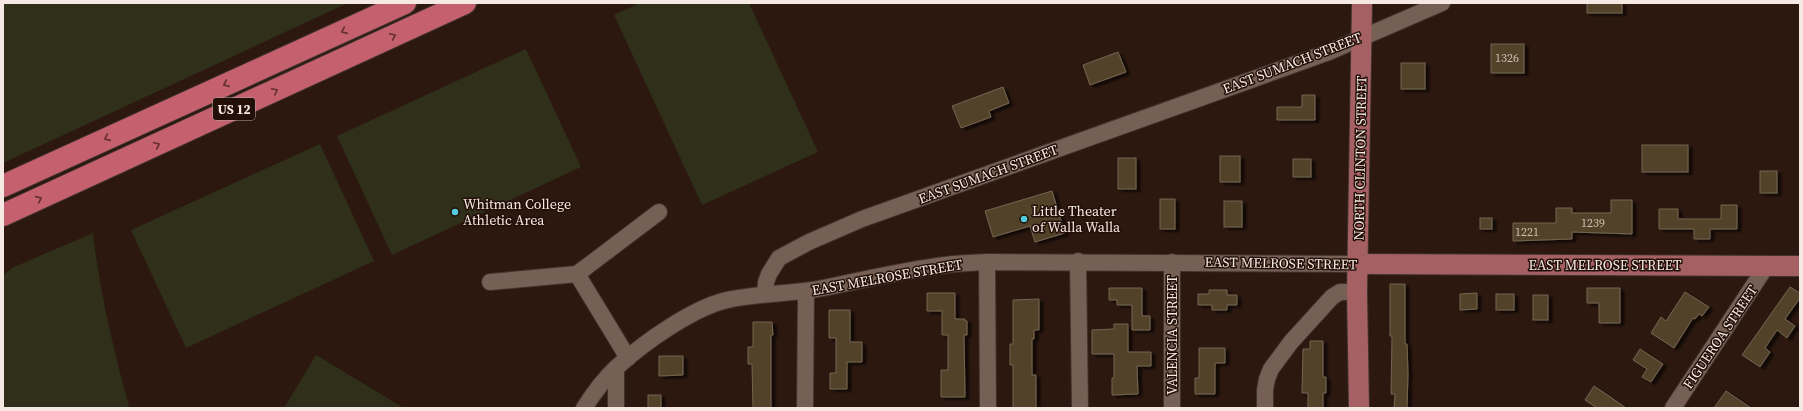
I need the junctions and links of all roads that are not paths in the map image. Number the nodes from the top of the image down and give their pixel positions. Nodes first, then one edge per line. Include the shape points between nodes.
1 (405, 3) edge
2 (465, 3) edge
3 (1362, 3) edge
4 (1442, 3) edge
5 (1362, 37) junction
6 (3, 186) edge
7 (659, 212) dead end
8 (3, 215) edge
9 (1078, 261) junction
10 (987, 262) junction
11 (1172, 262) junction
12 (1358, 264) junction
13 (1767, 265) junction
14 (1800, 266) edge
15 (577, 274) junction
16 (490, 282) dead end
17 (806, 291) junction
18 (1357, 292) junction
19 (765, 294) junction
20 (628, 358) junction
21 (616, 368) junction
22 (584, 408) edge
23 (616, 408) edge
24 (805, 408) edge
25 (988, 408) edge
26 (1080, 408) edge
27 (1172, 408) edge
28 (1266, 408) edge
29 (1359, 408) edge
30 (1672, 408) edge

1 -> 6 highway, US 12
8 -> 2 highway, US 12
3 - 5 main road, NORTH CLINTON STREET
4 - 5 street, EAST SUMACH STREET
5 - 12 main road, NORTH CLINTON STREET
5 - 19 street, EAST SUMACH STREET via 1329,52 849,225 809,242 779,258 769,274
7 - 15 street
9 - 10 street, EAST MELROSE STREET
9 - 11 street, EAST MELROSE STREET
9 - 26 street
10 - 17 street, EAST MELROSE STREET via 945,265
10 - 25 street
11 - 12 street, EAST MELROSE STREET
11 - 27 street, VALENCIA STREET
12 - 13 main road, EAST MELROSE STREET
12 - 18 main road, NORTH CLINTON STREET
13 - 14 main road, EAST MELROSE STREET
13 - 30 street, FIGUEROA STREET
15 - 16 street
15 - 20 street
17 - 19 street, EAST MELROSE STREET
17 - 24 street
18 - 28 street via 1340,292 1332,297 1278,358 1267,379
18 - 29 main road, NORTH CLINTON STREET
19 - 20 street via 731,299 704,308 668,328
20 - 21 street
21 - 22 street
21 - 23 street

